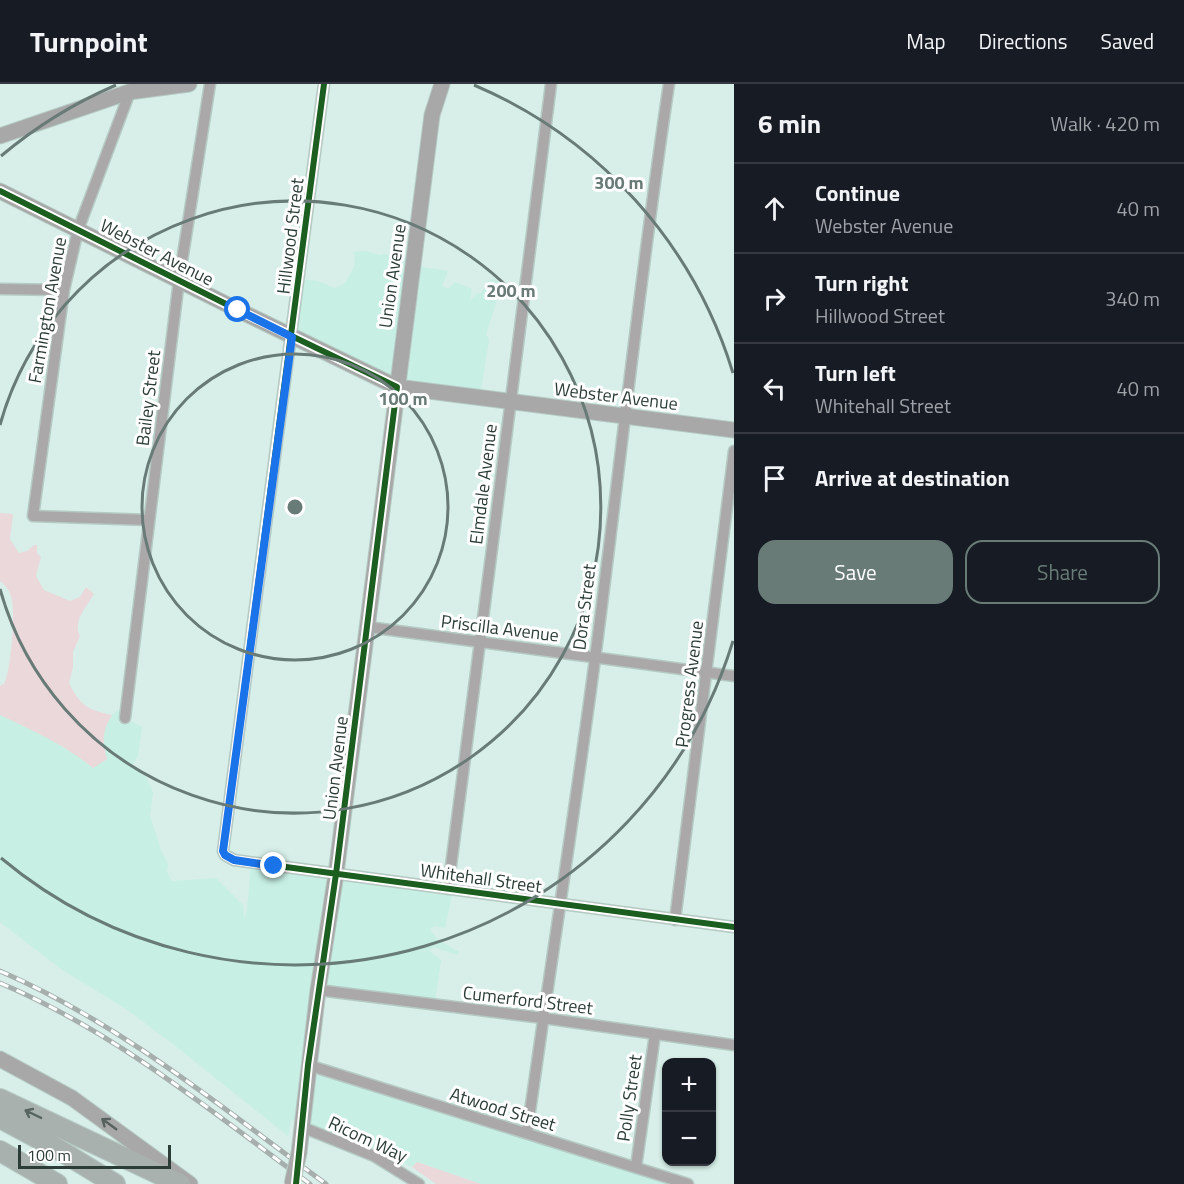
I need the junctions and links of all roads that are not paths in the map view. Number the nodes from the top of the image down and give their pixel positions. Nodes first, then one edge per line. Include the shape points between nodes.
1 (189, 84) edge
2 (210, 84) edge
3 (324, 84) edge
4 (442, 84) edge
5 (551, 84) edge
6 (669, 84) edge
7 (132, 88) edge
8 (0, 136) edge
9 (0, 191) edge
10 (78, 230) junction
11 (179, 280) junction
12 (0, 289) edge
13 (64, 290) junction
14 (292, 337) junction
15 (397, 387) junction
16 (509, 402) junction
17 (624, 416) junction
18 (734, 430) edge
19 (734, 452) edge
20 (149, 520) junction
21 (368, 627) junction
22 (482, 642) junction
23 (595, 657) junction
24 (707, 672) junction
25 (734, 676) edge
26 (125, 718) dead end
27 (225, 855) joint
28 (336, 874) junction
29 (448, 889) junction
30 (562, 904) junction
31 (675, 920) junction
32 (734, 927) edge
33 (318, 990) junction
34 (543, 1018) junction
35 (655, 1034) junction
36 (734, 1045) edge
37 (0, 1059) edge
38 (308, 1065) junction
39 (0, 1099) edge
40 (0, 1118) edge
41 (302, 1128) junction
42 (526, 1134) junction
43 (0, 1151) edge
44 (0, 1160) edge
45 (636, 1167) junction
46 (34, 1184) edge
47 (57, 1184) edge
48 (115, 1184) edge
49 (180, 1184) edge
50 (190, 1184) edge
51 (294, 1184) edge
52 (419, 1184) edge
53 (688, 1184) edge

1 - 7 main road
2 - 11 street, Bailey Street
3 - 14 street, Hillwood Street
4 - 15 main road, Union Avenue via 432,115
5 - 16 street, Elmdale Avenue
6 - 17 street, Dora Street
7 - 8 main road
7 - 10 street, Farmington Avenue
9 - 10 main road, Webster Avenue
10 - 11 main road, Webster Avenue
10 - 13 street, Farmington Avenue
11 - 14 main road, Webster Avenue
11 - 20 street, Bailey Street
12 - 13 street
13 - 20 street, Farmington Avenue via 33,516
14 - 15 main road, Webster Avenue
14 - 27 street, Hillwood Street
15 - 16 main road, Webster Avenue
15 - 21 main road, Union Avenue
16 - 17 main road, Webster Avenue
16 - 22 street, Elmdale Avenue
17 - 18 main road, Webster Avenue
17 - 23 street, Dora Street
19 - 24 street, Progress Avenue
20 - 26 street, Bailey Street
21 - 22 street, Priscilla Avenue
21 - 28 main road, Union Avenue
22 - 23 street, Priscilla Avenue
22 - 29 street, Elmdale Avenue
23 - 24 street, Priscilla Avenue
23 - 30 street, Dora Street
24 - 25 street, Priscilla Avenue
24 - 31 street, Progress Avenue
27 - 28 street, Whitehall Street via 234,860
28 - 29 street, Whitehall Street
28 - 33 main road, Union Avenue
29 - 30 street, Whitehall Street
30 - 31 street, Whitehall Street
30 - 34 street, Dora Street
31 - 32 street, Whitehall Street
33 - 34 street, Cumerford Street
33 - 38 main road, Union Avenue
34 - 35 street, Cumerford Street
34 - 42 street, Dora Street
35 - 36 street, Cumerford Street
35 - 45 street, Polly Street
50 -> 37 main road via 72,1098
38 - 41 main road, Union Avenue
38 - 42 street, Atwood Street
49 -> 39 highway
40 - 48 highway
41 - 51 main road, Union Avenue, bridge
41 - 52 street, Ricom Way via 374,1156
42 - 45 street, Atwood Street
43 - 47 highway
44 - 46 highway
45 - 53 street, Atwood Street

